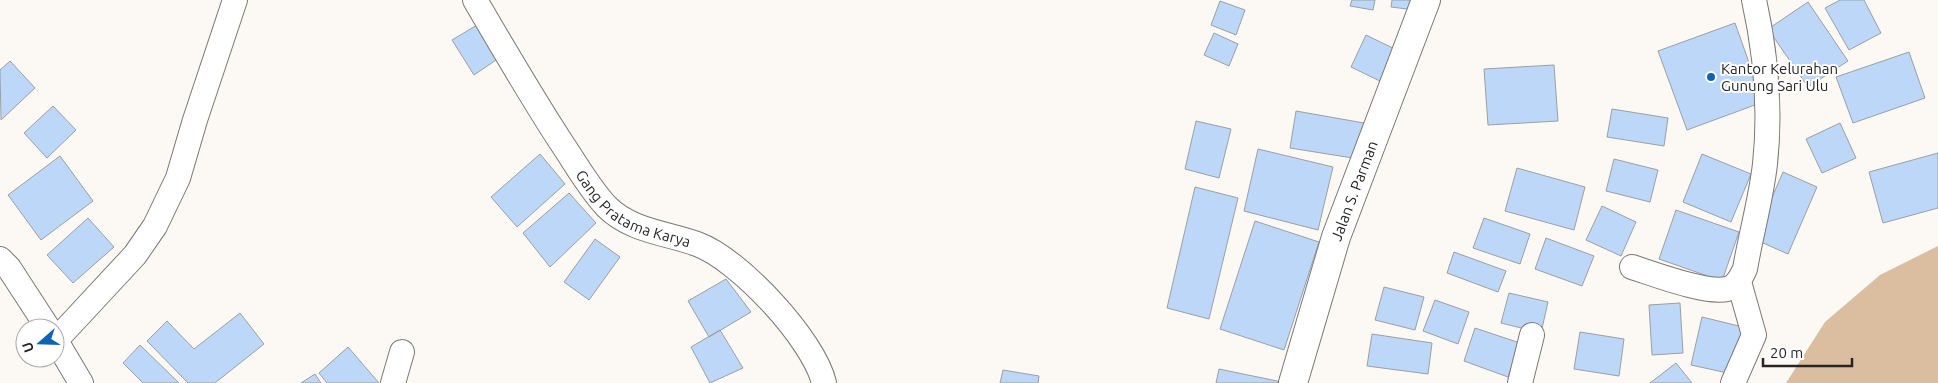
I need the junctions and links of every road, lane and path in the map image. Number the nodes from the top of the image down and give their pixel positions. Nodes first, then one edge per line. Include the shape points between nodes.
1 (235, 0) edge
2 (474, 0) edge
3 (1426, 0) edge
4 (1754, 0) edge
5 (0, 259) edge
6 (1632, 267) dead end
7 (1739, 282) junction
8 (42, 318) edge
9 (65, 329) edge
10 (1532, 336) dead end
11 (402, 352) dead end
12 (65, 357) edge
13 (81, 383) edge
14 (393, 383) edge
15 (824, 383) edge
16 (1293, 383) edge
17 (1520, 383) edge
18 (1733, 383) edge

1 - 9 street via 178,178 155,226 135,255
2 - 15 street, Gang Pratama Karya via 553,130 591,188 609,208 638,226 697,244 734,264 765,295 813,354
3 - 16 main road, Jalan S. Parman via 1336,237
4 - 7 street via 1768,83 1768,123 1765,165 1745,269
5 - 8 street
6 - 7 street via 1712,290 1729,289
7 - 18 street via 1754,335
10 - 17 street
11 - 14 street
12 - 13 street

